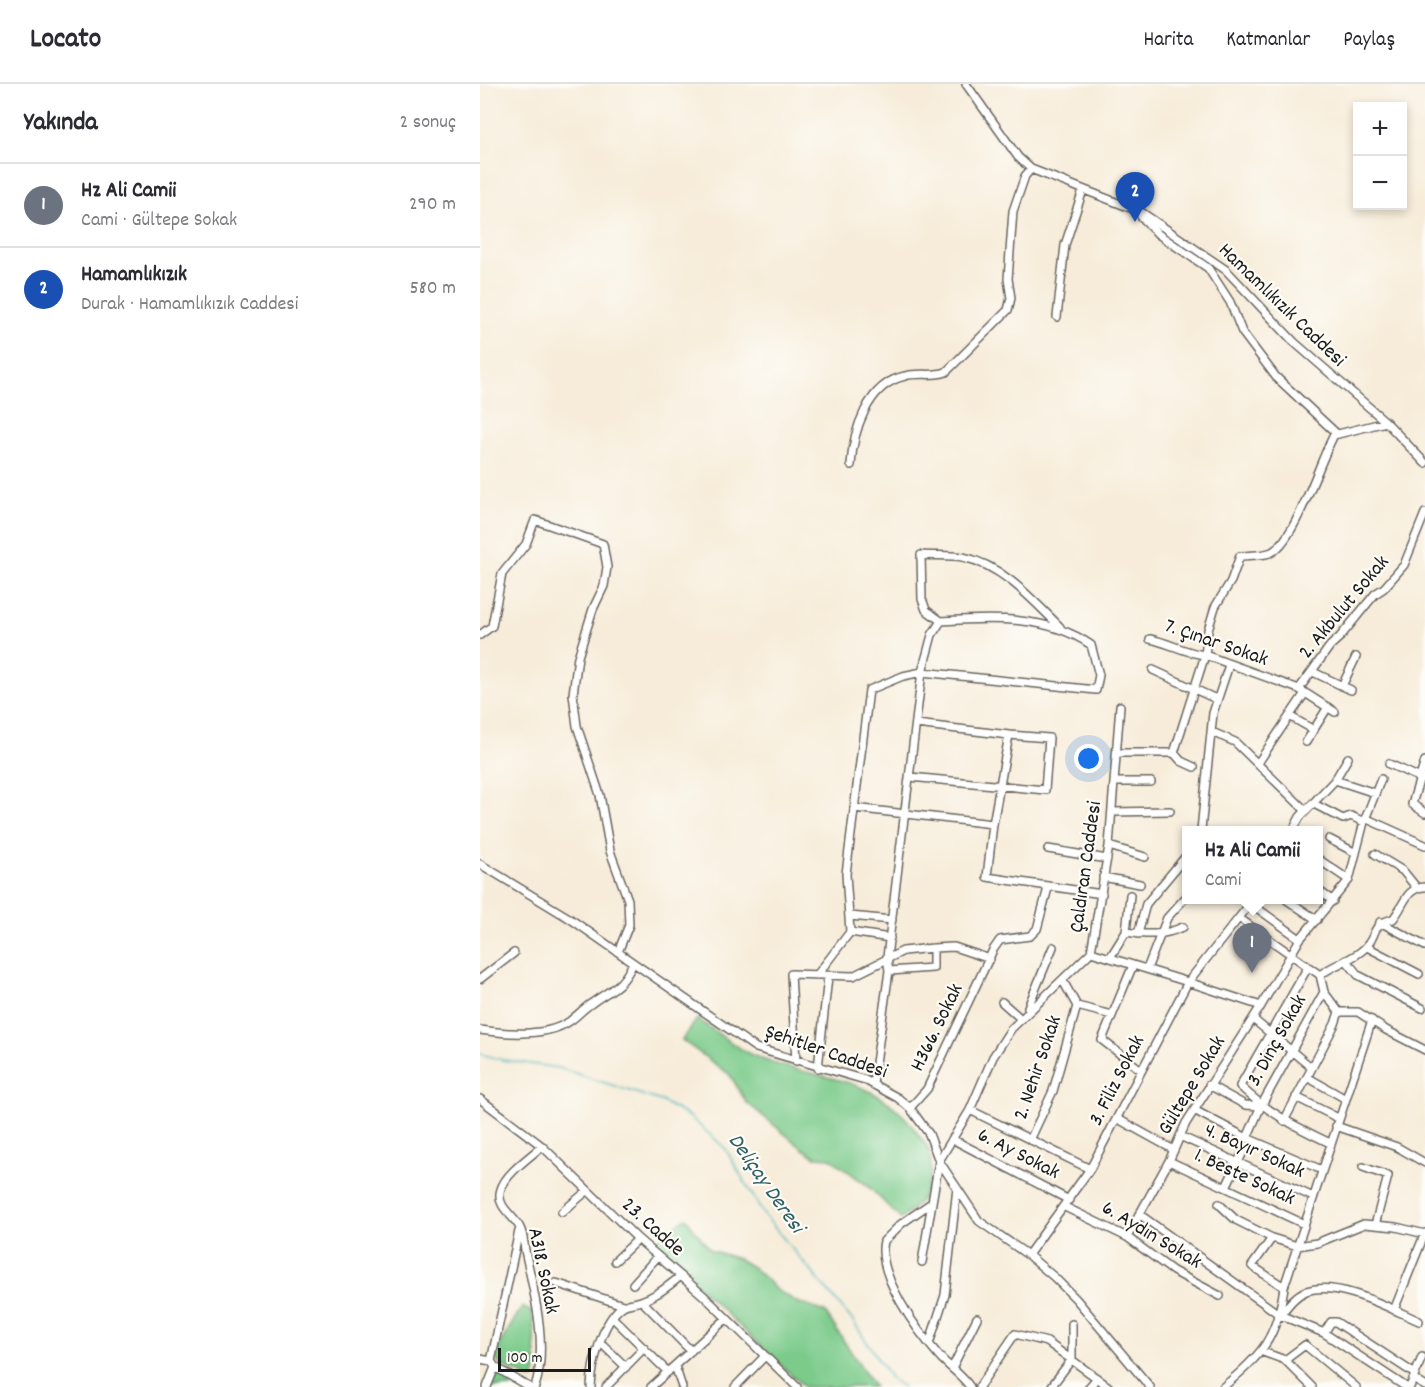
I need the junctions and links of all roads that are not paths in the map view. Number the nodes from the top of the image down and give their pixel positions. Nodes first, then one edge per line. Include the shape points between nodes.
1 (966, 84) edge
2 (1031, 170) junction
3 (1083, 190) junction
4 (1135, 209) junction
5 (1057, 317) dead end
6 (1386, 422) junction
7 (1337, 434) junction
8 (1425, 463) edge
9 (851, 465) dead end
10 (1425, 513) edge
11 (941, 621) junction
12 (1060, 627) junction
13 (480, 635) edge
14 (1150, 639) dead end
15 (1205, 655) junction
16 (1356, 657) dead end
17 (1229, 665) junction
18 (1153, 670) dead end
19 (922, 672) junction
20 (1313, 672) junction
21 (1342, 686) junction
22 (1193, 688) junction
23 (1352, 690) dead end
24 (1302, 691) junction
25 (1216, 699) junction
26 (1119, 706) dead end
27 (1328, 707) junction
28 (1335, 712) dead end
29 (1290, 717) junction
30 (916, 724) junction
31 (1314, 730) junction
32 (1212, 732) junction
33 (1008, 735) junction
34 (1306, 742) dead end
35 (1117, 753) junction
36 (1174, 753) junction
37 (1348, 758) dead end
38 (1425, 760) edge
39 (1258, 764) junction
40 (1389, 764) dead end
41 (1194, 766) dead end
42 (910, 777) junction
43 (1381, 778) dead end
44 (1422, 779) edge
45 (1335, 780) junction
46 (1114, 782) junction
47 (1150, 783) dead end
48 (1000, 786) junction
49 (1375, 794) junction
50 (1314, 804) junction
51 (854, 808) junction
52 (1170, 811) dead end
53 (1306, 811) junction
54 (1112, 812) junction
55 (905, 813) junction
56 (1425, 813) edge
57 (1365, 820) junction
58 (993, 824) junction
59 (1202, 826) edge
60 (1296, 826) edge
61 (1329, 839) dead end
62 (1425, 845) edge
63 (1109, 846) junction
64 (1048, 849) dead end
65 (1356, 853) junction
66 (1375, 854) dead end
67 (1145, 857) dead end
68 (1107, 859) junction
69 (1182, 861) edge
70 (1323, 862) edge
71 (480, 864) edge
72 (1103, 877) junction
73 (1348, 880) junction
74 (1140, 884) dead end
75 (1416, 887) junction
76 (1425, 887) edge
77 (1048, 888) junction
78 (1323, 893) edge
79 (1101, 894) junction
80 (1130, 895) dead end
81 (1182, 901) edge
82 (1334, 901) junction
83 (1250, 904) edge
84 (1254, 904) edge
85 (1293, 904) edge
86 (850, 916) junction
87 (1239, 918) junction
88 (892, 920) junction
89 (1317, 920) junction
90 (1380, 922) junction
91 (1182, 927) dead end
92 (850, 932) junction
93 (1126, 932) junction
94 (1138, 934) junction
95 (1160, 934) junction
96 (890, 938) junction
97 (1300, 939) junction
98 (1425, 946) edge
99 (1053, 947) dead end
100 (1366, 947) junction
101 (933, 948) junction
102 (618, 952) junction
103 (1091, 952) junction
104 (514, 953) dead end
105 (1292, 954) junction
106 (1111, 956) junction
107 (887, 957) junction
108 (990, 958) junction
109 (1346, 960) junction
110 (633, 963) junction
111 (1133, 965) junction
112 (1308, 967) junction
113 (1147, 969) junction
114 (889, 971) junction
115 (1419, 974) dead end
116 (817, 975) junction
117 (1320, 975) junction
118 (828, 977) junction
119 (480, 979) edge
120 (1063, 981) junction
121 (1188, 982) junction
122 (1324, 992) junction
123 (1002, 1002) dead end
124 (1077, 1006) junction
125 (1261, 1006) junction
126 (1422, 1008) dead end
127 (1339, 1012) junction
128 (1112, 1015) junction
129 (1023, 1016) junction
130 (1253, 1019) junction
131 (1372, 1020) junction
132 (480, 1030) edge
133 (1271, 1033) junction
134 (1292, 1050) junction
135 (1425, 1050) edge
136 (796, 1061) junction
137 (818, 1068) junction
138 (1312, 1068) junction
139 (1142, 1070) junction
140 (1307, 1077) junction
141 (873, 1084) junction
142 (1209, 1085) junction
143 (1296, 1097) junction
144 (1344, 1098) junction
145 (480, 1099) edge
146 (1261, 1106) junction
147 (910, 1108) junction
148 (970, 1110) junction
149 (1194, 1110) junction
150 (1118, 1119) junction
151 (1284, 1121) junction
152 (1337, 1122) junction
153 (1180, 1136) junction
154 (1247, 1138) junction
155 (952, 1139) junction
156 (1030, 1140) junction
157 (1330, 1143) junction
158 (542, 1146) junction
159 (1174, 1150) junction
160 (1244, 1150) dead end
161 (939, 1161) junction
162 (1169, 1161) junction
163 (1238, 1163) junction
164 (1425, 1163) edge
165 (1363, 1167) dead end
166 (1090, 1169) junction
167 (1322, 1170) junction
168 (1226, 1187) junction
169 (957, 1188) junction
170 (587, 1191) junction
171 (1313, 1197) junction
172 (931, 1203) junction
173 (1067, 1204) junction
174 (1219, 1204) dead end
175 (562, 1212) dead end
176 (1139, 1214) junction
177 (1304, 1224) junction
178 (1375, 1225) junction
179 (520, 1228) junction
180 (1425, 1234) edge
181 (1127, 1237) junction
182 (1272, 1238) junction
183 (638, 1239) junction
184 (1297, 1246) junction
185 (1028, 1255) junction
186 (658, 1256) junction
187 (615, 1262) dead end
188 (922, 1262) dead end
189 (681, 1276) junction
190 (556, 1283) dead end
191 (633, 1284) dead end
192 (1284, 1287) junction
193 (1220, 1296) dead end
194 (642, 1301) junction
195 (623, 1305) junction
196 (1394, 1310) junction
197 (1280, 1315) junction
198 (613, 1318) junction
199 (727, 1318) junction
200 (977, 1318) dead end
201 (1419, 1321) dead end
202 (1072, 1324) dead end
203 (1324, 1333) junction
204 (600, 1342) junction
205 (929, 1344) junction
206 (644, 1348) junction
207 (691, 1351) junction
208 (1263, 1352) junction
209 (765, 1356) junction
210 (1422, 1357) dead end
211 (480, 1359) edge
212 (1072, 1359) junction
213 (1285, 1360) junction
214 (493, 1364) junction
215 (675, 1366) junction
216 (626, 1367) junction
217 (952, 1368) junction
218 (668, 1372) junction
219 (1414, 1376) junction
220 (1097, 1378) junction
221 (1425, 1386) edge
222 (488, 1387) edge
223 (529, 1387) edge
224 (535, 1387) edge
225 (591, 1387) edge
226 (606, 1387) edge
227 (651, 1387) edge
228 (682, 1387) edge
229 (735, 1387) edge
230 (797, 1387) edge
231 (970, 1387) edge
232 (979, 1387) edge
233 (1051, 1387) edge
234 (1089, 1387) edge
235 (1109, 1387) edge
236 (1150, 1387) edge
237 (1223, 1387) edge
238 (1312, 1387) edge
239 (1356, 1387) edge
240 (1408, 1387) edge

1 - 2 street, Hamamlıkızık Caddesi
2 - 3 street, Hamamlıkızık Caddesi
2 - 9 street via 1025,176 1013,211 1008,310 946,372 903,376 879,391 859,421
3 - 4 street, Hamamlıkızık Caddesi
3 - 5 street via 1065,245
4 - 6 street, Hamamlıkızık Caddesi via 1226,270 1294,342
4 - 7 street via 1158,234 1208,268 1230,302 1242,332 1276,377
6 - 7 street
6 - 8 street, Hamamlıkızık Caddesi
7 - 15 street via 1322,456 1298,517 1281,546 1270,554 1240,556 1215,607
10 - 20 street, 2. Akbulut Sokak via 1404,565 1330,646
11 - 12 street via 985,618
11 - 12 street via 926,610 922,599 921,555 964,557 996,570
11 - 19 street via 932,635
12 - 19 street via 1091,645 1099,675 1096,690
13 - 102 street via 492,626 502,574 526,544 535,520 603,544 607,567 604,586 580,648 573,694 577,726 600,795 610,851 628,900 629,925
14 - 15 street, 7. Çınar Sokak via 1170,643 1190,654
15 - 17 street, 7. Çınar Sokak
15 - 22 street
16 - 21 street
17 - 24 street, 7. Çınar Sokak
17 - 25 street
18 - 22 street
19 - 30 street
19 - 51 street via 869,690
20 - 21 street
20 - 24 street, 2. Akbulut Sokak
21 - 23 street
22 - 25 street
22 - 36 street
24 - 27 street, 7. Çınar Sokak
24 - 29 street
25 - 32 street
26 - 35 street, Çaldıran Caddesi
27 - 28 street, 7. Çınar Sokak
27 - 31 street
29 - 31 street
29 - 39 street
30 - 33 street
30 - 42 street
31 - 34 street
32 - 39 street via 1235,742
32 - 59 street
33 - 48 street
33 - 48 street via 1049,738 1045,790
35 - 36 street
35 - 46 street, Çaldıran Caddesi
36 - 41 street
37 - 45 street
38 - 44 street
39 - 53 street
40 - 44 street
42 - 48 street
42 - 55 street
43 - 49 street, Gültepe Sokak
44 - 56 street via 1412,804
45 - 49 street
45 - 50 street
46 - 47 street
46 - 54 street, Çaldıran Caddesi
48 - 58 street
49 - 57 street, Gültepe Sokak
50 - 53 street
50 - 57 street via 1343,819 1351,816
51 - 55 street
51 - 86 street via 846,874
52 - 54 street
53 - 60 street
54 - 63 street, Çaldıran Caddesi
55 - 58 street
55 - 88 street
57 - 62 street
57 - 65 street, Gültepe Sokak
58 - 77 street via 987,877
61 - 65 street
63 - 67 street
63 - 68 street, Çaldıran Caddesi
64 - 68 street
65 - 73 street, Gültepe Sokak
66 - 75 street via 1403,871
68 - 72 street, Çaldıran Caddesi
69 - 94 street via 1146,904
70 - 73 street
71 - 102 street, Şehitler Caddesi
72 - 74 street
72 - 79 street, Çaldıran Caddesi
73 - 82 street, Gültepe Sokak
75 - 76 street
75 - 90 street via 1393,919
77 - 79 street
77 - 108 street, H366. Sokak via 1037,929 1030,936 1000,940
78 - 82 street
79 - 103 street, Çaldıran Caddesi
80 - 93 street
81 - 95 street via 1167,918
82 - 89 street, Gültepe Sokak
83 - 87 street, 3. Filiz Sokak
84 - 97 street
85 - 89 street
86 - 88 street
86 - 92 street
87 - 105 street
87 - 121 street, 3. Filiz Sokak
88 - 96 street
89 - 97 street, Gültepe Sokak
90 - 98 street
90 - 100 street
91 - 95 street
92 - 96 street
92 - 116 street
93 - 94 street
93 - 106 street
94 - 95 street
95 - 113 street
96 - 107 street
97 - 105 street, Gültepe Sokak
99 - 129 street
100 - 109 street
100 - 115 street
101 - 107 street
101 - 108 street via 954,947
101 - 114 street via 933,968
102 - 110 street, Şehitler Caddesi
103 - 106 street
103 - 120 street, Çaldıran Caddesi
104 - 119 street
105 - 112 street
105 - 125 street, Gültepe Sokak
106 - 111 street
107 - 114 street
107 - 118 street via 866,972
108 - 147 street, H366. Sokak via 927,1089
109 - 117 street
109 - 126 street via 1358,975
110 - 132 street via 627,978 616,989 569,1022 511,1033
110 - 136 street, Şehitler Caddesi via 756,1048
111 - 113 street
111 - 128 street
112 - 117 street
112 - 133 street
113 - 121 street
114 - 141 street
116 - 118 street
116 - 136 street via 791,974
117 - 122 street
118 - 137 street
120 - 124 street
120 - 129 street, Çaldıran Caddesi
121 - 125 street
121 - 139 street, 3. Filiz Sokak
122 - 127 street
122 - 134 street, 3. Dinç Sokak
123 - 129 street
124 - 128 street, 2. Nehir Sokak
124 - 156 street, 2. Nehir Sokak via 1053,1090
125 - 130 street, Gültepe Sokak
127 - 131 street via 1358,1012
127 - 138 street
128 - 139 street via 1102,1040
129 - 148 street, Çaldıran Caddesi via 993,1058
130 - 133 street
130 - 142 street, Gültepe Sokak
131 - 135 street
131 - 144 street
133 - 134 street
133 - 146 street via 1240,1086
134 - 138 street
134 - 146 street, 3. Dinç Sokak
136 - 137 street, Şehitler Caddesi
137 - 141 street, Şehitler Caddesi
138 - 140 street
139 - 150 street, 3. Filiz Sokak
140 - 143 street
140 - 144 street
141 - 147 street, Şehitler Caddesi
142 - 146 street via 1245,1105
142 - 149 street, Gültepe Sokak
143 - 151 street
143 - 152 street
144 - 152 street
145 - 158 street, 23. Cadde
146 - 151 street
146 - 154 street, 3. Dinç Sokak
147 - 161 street, Şehitler Caddesi via 929,1134
148 - 155 street, Çaldıran Caddesi
148 - 156 street
149 - 153 street, Gültepe Sokak
149 - 154 street
150 - 159 street
150 - 166 street, 3. Filiz Sokak
151 - 157 street
152 - 157 street
152 - 164 street
153 - 159 street, Gültepe Sokak
153 - 163 street, 4. Bayır Sokak
154 - 167 street
155 - 161 street, Çaldıran Caddesi
155 - 173 street, 6. Ay Sokak
156 - 166 street
157 - 167 street
158 - 170 street, 23. Cadde
158 - 179 street, A318. Sokak via 501,1188 505,1211
159 - 162 street, Gültepe Sokak
160 - 163 street
161 - 169 street, Şehitler Caddesi
161 - 172 street
162 - 168 street, 1. Beste Sokak
162 - 176 street, Gültepe Sokak
163 - 168 street
163 - 171 street, 4. Bayır Sokak
165 - 178 street via 1388,1176
166 - 173 street, 3. Filiz Sokak
167 - 171 street
168 - 177 street, 1. Beste Sokak
169 - 185 street, Şehitler Caddesi via 979,1221
169 - 205 street via 945,1295
170 - 175 street
170 - 183 street, 23. Cadde
171 - 177 street
172 - 188 street
172 - 205 street via 891,1233 882,1248 899,1298
173 - 181 street, 6. Aydın Sokak
173 - 185 street, 3. Filiz Sokak
174 - 182 street via 1236,1220
176 - 181 street, Gültepe Sokak
176 - 197 street
177 - 184 street
178 - 180 street
178 - 184 street via 1364,1224 1317,1243
179 - 214 street
179 - 224 street, A318. Sokak via 540,1347
180 - 196 street
181 - 193 street, 6. Aydın Sokak via 1173,1271
182 - 184 street
182 - 192 street via 1252,1266
183 - 186 street, 23. Cadde
183 - 187 street
184 - 192 street
185 - 236 street, Şehitler Caddesi via 1076,1299
186 - 189 street, 23. Cadde
186 - 191 street
189 - 194 street
189 - 199 street, 23. Cadde
190 - 195 street
192 - 197 street
194 - 195 street
194 - 207 street
195 - 198 street
196 - 197 street via 1355,1295 1317,1289 1291,1301
196 - 201 street
197 - 203 street
197 - 208 street
198 - 204 street
198 - 206 street
199 - 207 street
199 - 209 street, 23. Cadde
200 - 217 street
202 - 212 street
203 - 219 street via 1331,1322 1341,1324
203 - 240 street
204 - 216 street
204 - 225 street
205 - 217 street
206 - 216 street
206 - 218 street
207 - 215 street
208 - 213 street
208 - 237 street
209 - 229 street
209 - 230 street, 23. Cadde
210 - 219 street
211 - 214 street
212 - 220 street
212 - 232 street via 1047,1342 1015,1334
212 - 233 street
213 - 238 street
213 - 239 street via 1305,1345
214 - 222 street
214 - 223 street
215 - 218 street
215 - 228 street
216 - 226 street
217 - 231 street
218 - 227 street
219 - 221 street
219 - 240 street
220 - 234 street
220 - 235 street

